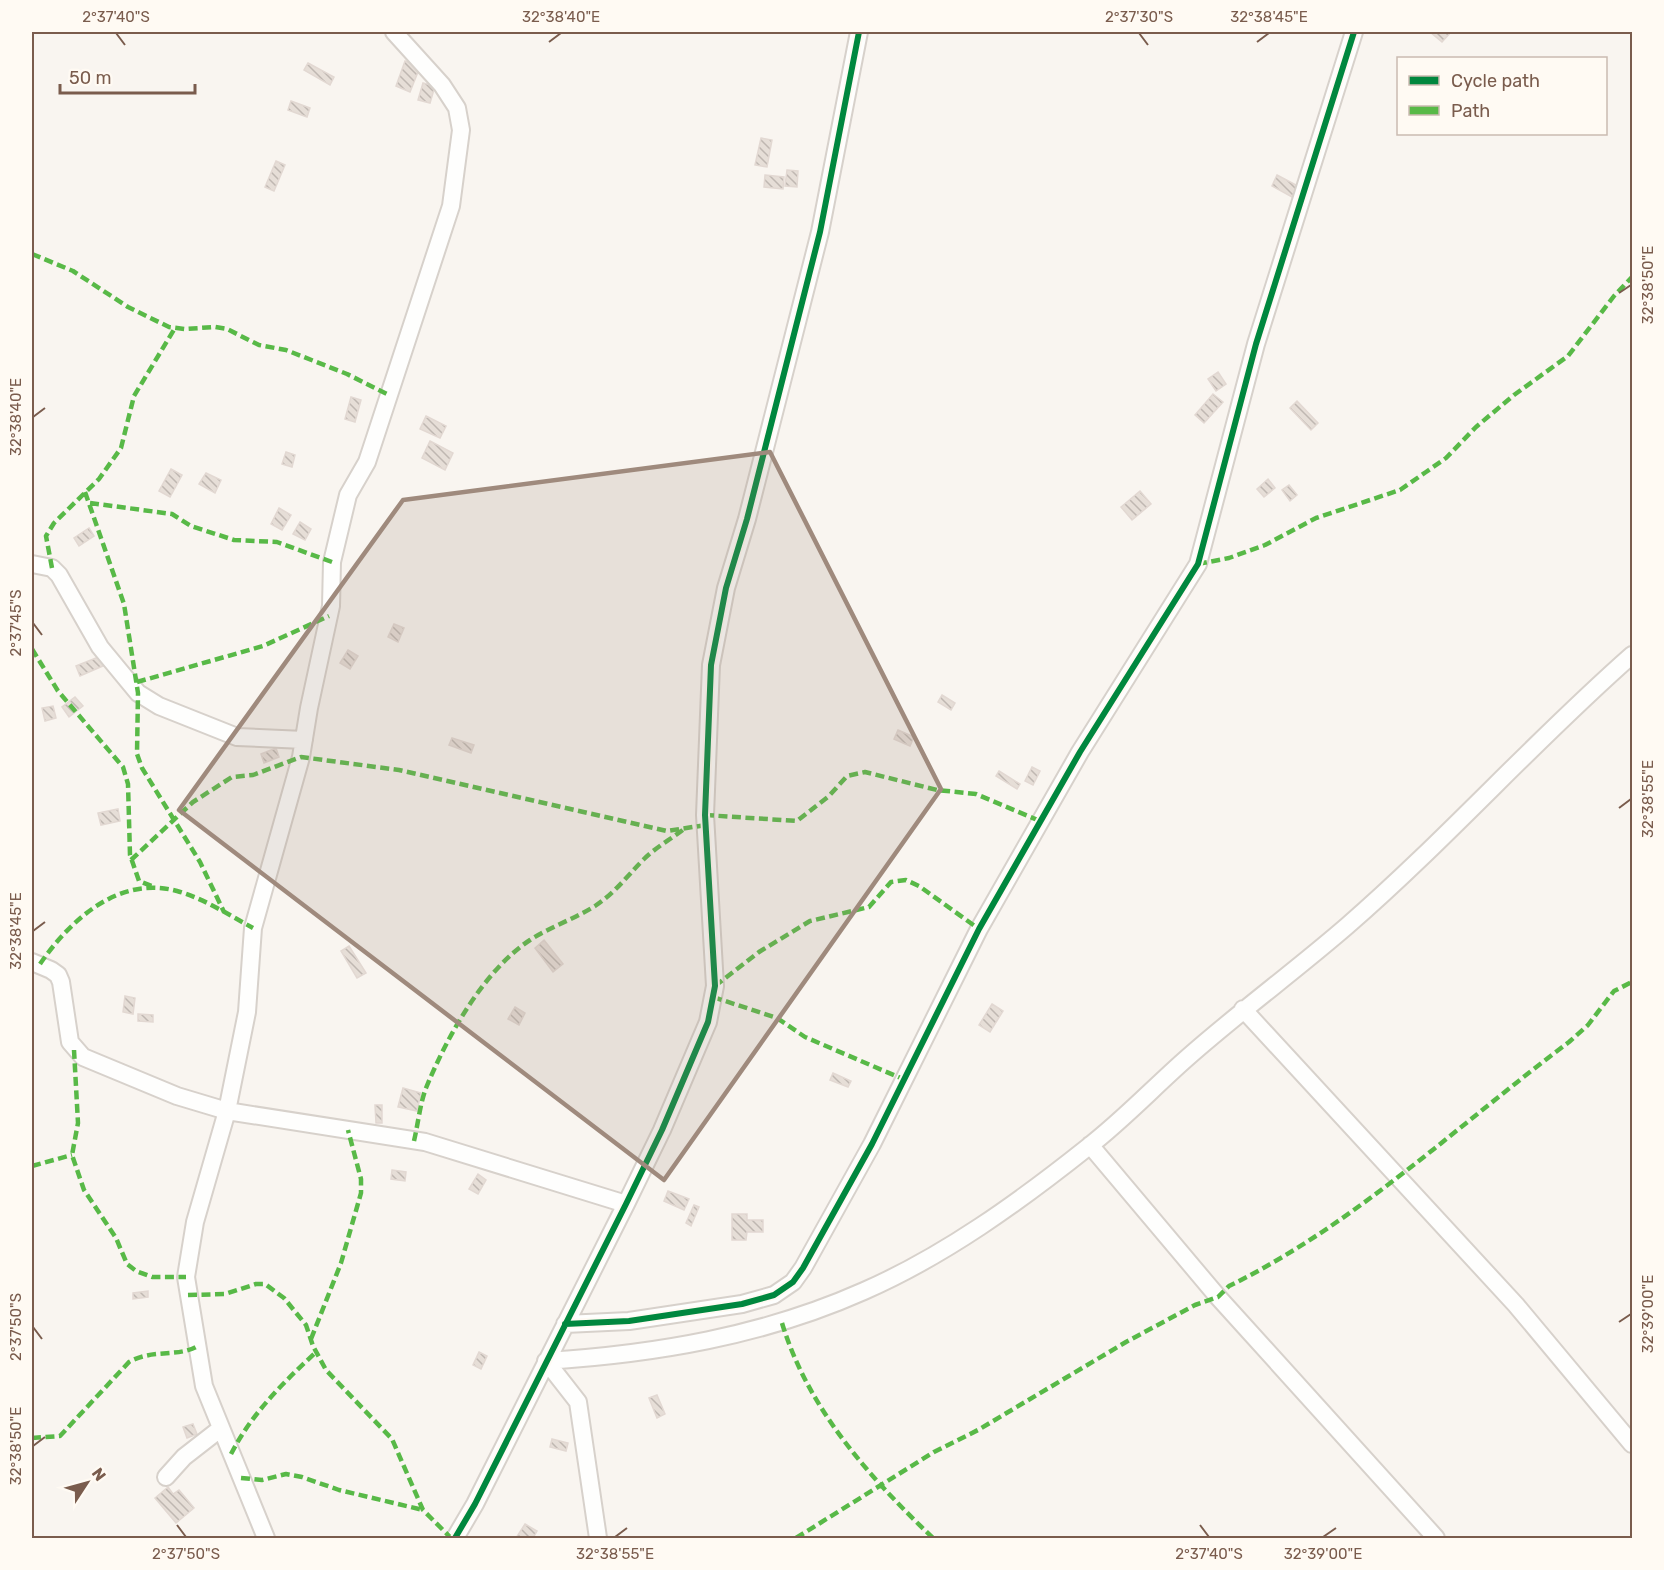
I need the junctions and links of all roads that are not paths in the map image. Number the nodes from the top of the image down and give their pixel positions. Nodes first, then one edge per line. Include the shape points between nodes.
1 (394, 32) edge
2 (859, 32) edge
3 (1354, 32) edge
4 (32, 564) edge
5 (1632, 655) edge
6 (304, 740) junction
7 (32, 963) edge
8 (1243, 1009) junction
9 (226, 1112) junction
10 (1090, 1145) junction
11 (626, 1204) junction
12 (565, 1324) junction
13 (546, 1361) junction
14 (220, 1429) junction
15 (1632, 1443) edge
16 (166, 1477) dead end
17 (266, 1539) edge
18 (455, 1539) edge
19 (598, 1539) edge
20 (1436, 1539) edge

1 - 6 street via 458,108 458,158 438,254 396,366 367,462 348,495 332,562 331,606
2 - 11 street via 820,232 726,588 711,665 705,815 715,986 708,1022
3 - 12 street via 1256,344 1198,564 1080,752 979,929 867,1153 803,1269 774,1295 742,1304 629,1321
4 - 6 street via 52,568 59,575 100,647 138,693 159,706 237,737
5 - 8 street via 1347,925
6 - 9 street via 252,928 247,1012
7 - 9 street via 58,975 70,1042 82,1057
8 - 10 street
8 - 15 street via 1516,1305
9 - 11 street via 425,1142
9 - 14 street via 195,1222 186,1277 204,1386
10 - 13 street via 1000,1214 865,1291 782,1323 715,1339 610,1357
10 - 20 street via 1218,1297
11 - 12 street
12 - 13 street
13 - 18 street
13 - 19 street via 578,1402
14 - 16 street
14 - 17 street

